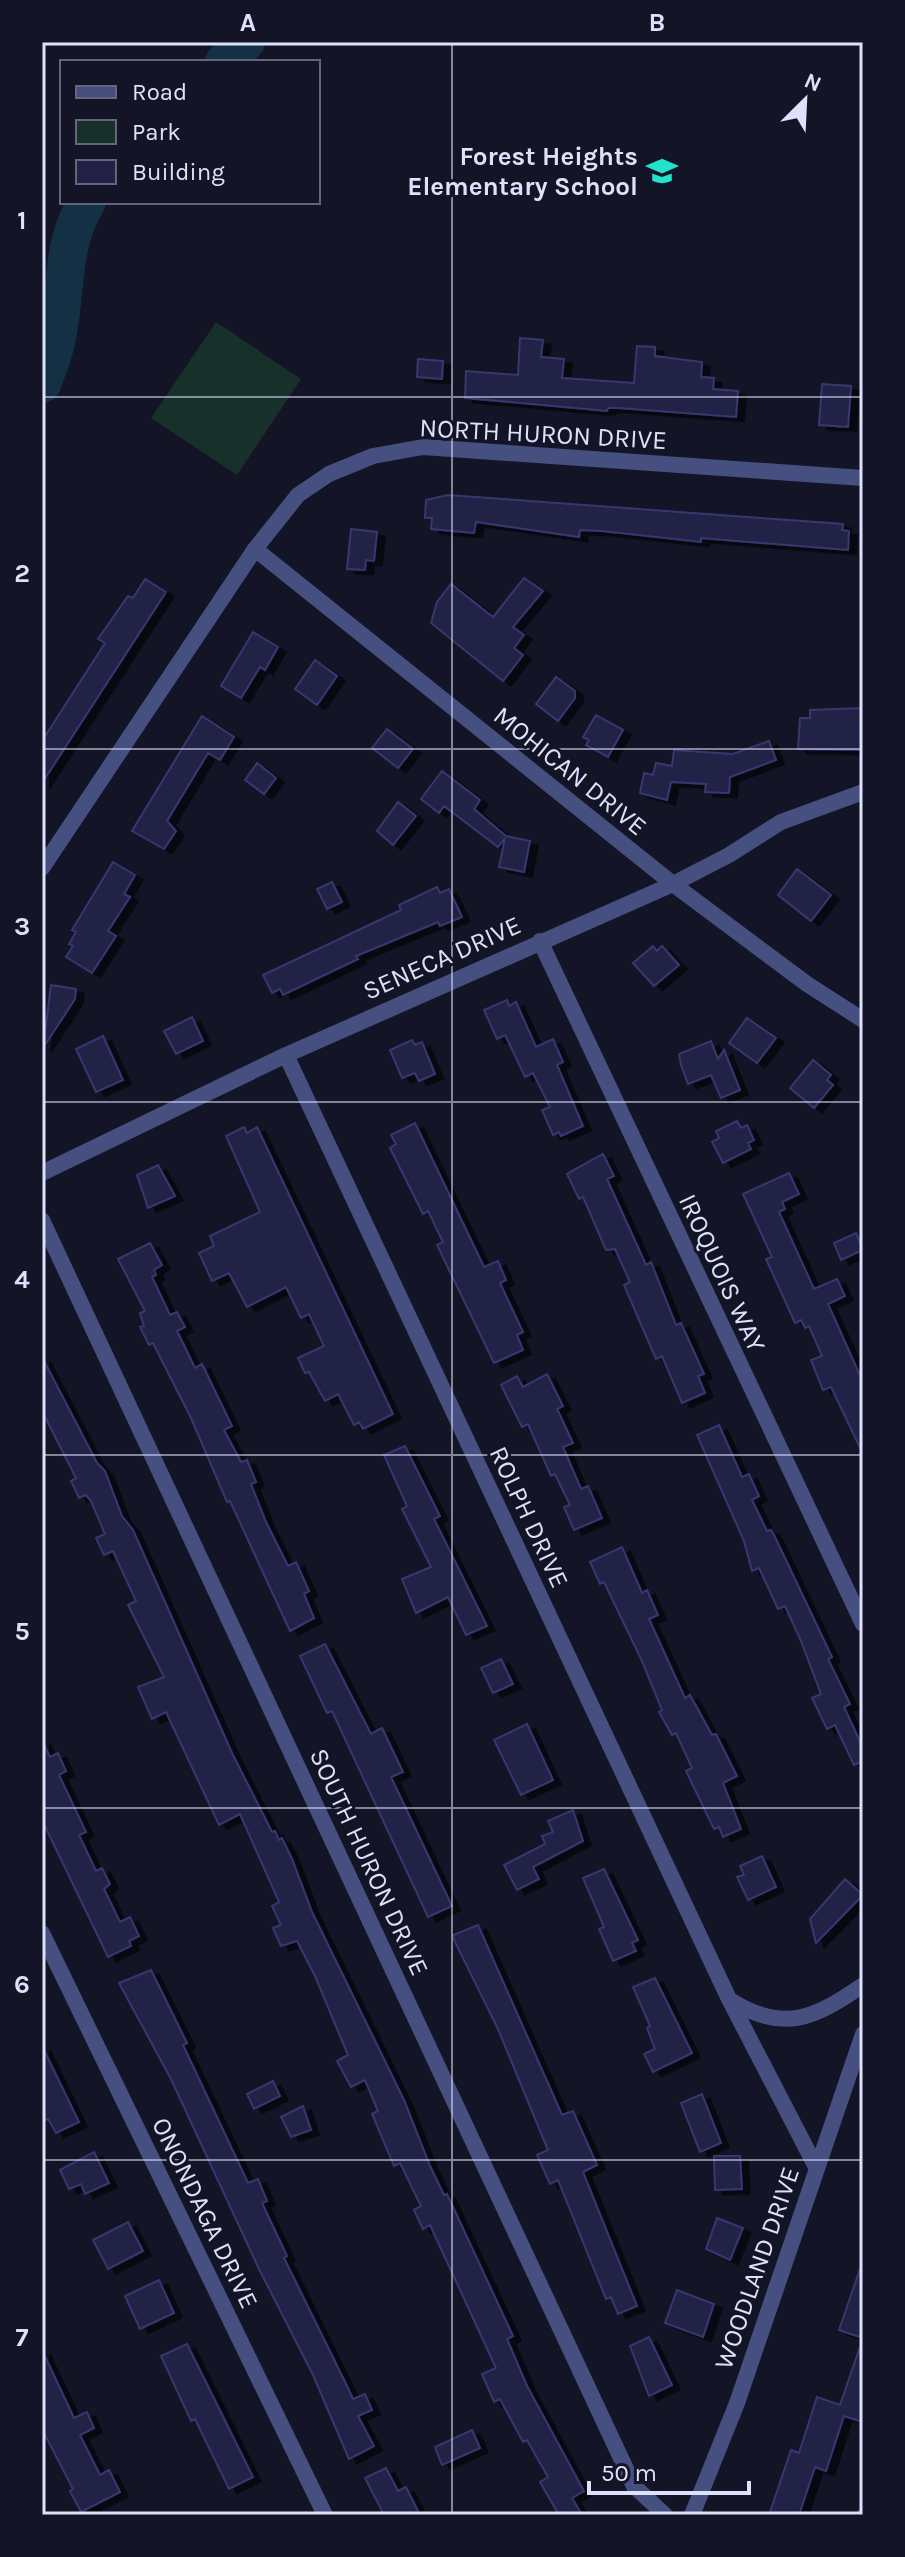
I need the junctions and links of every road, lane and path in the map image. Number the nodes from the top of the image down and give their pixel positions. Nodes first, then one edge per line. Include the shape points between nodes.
1 (863, 478) edge
2 (255, 549) junction
3 (863, 792) edge
4 (42, 868) edge
5 (673, 884) junction
6 (540, 941) junction
7 (863, 1020) edge
8 (286, 1055) junction
9 (42, 1173) edge
10 (42, 1220) edge
11 (863, 1624) edge
12 (42, 1933) edge
13 (863, 1985) edge
14 (729, 1999) junction
15 (863, 2034) edge
16 (858, 2065) edge
17 (816, 2167) junction
18 (325, 2515) edge
19 (665, 2515) edge
20 (692, 2515) edge

1 - 2 street, NORTH HURON DRIVE via 423,447 373,456 329,474 298,495
2 - 4 street, NORTH HURON DRIVE
2 - 5 street, MOHICAN DRIVE
3 - 5 street, SENECA DRIVE via 781,822
5 - 6 street, SENECA DRIVE
5 - 7 street, MOHICAN DRIVE
6 - 8 street, SENECA DRIVE
6 - 11 street, IROQUOIS WAY
8 - 9 street, SENECA DRIVE
8 - 14 street, ROLPH DRIVE
10 - 19 street, SOUTH HURON DRIVE via 634,2486
12 - 18 street, ONONDAGA DRIVE
13 - 14 street via 832,2007 800,2019 751,2013
14 - 17 street, ROLPH DRIVE
15 - 16 street, WOODLAND DRIVE
16 - 17 street, WOODLAND DRIVE
17 - 20 street, WOODLAND DRIVE via 737,2403

